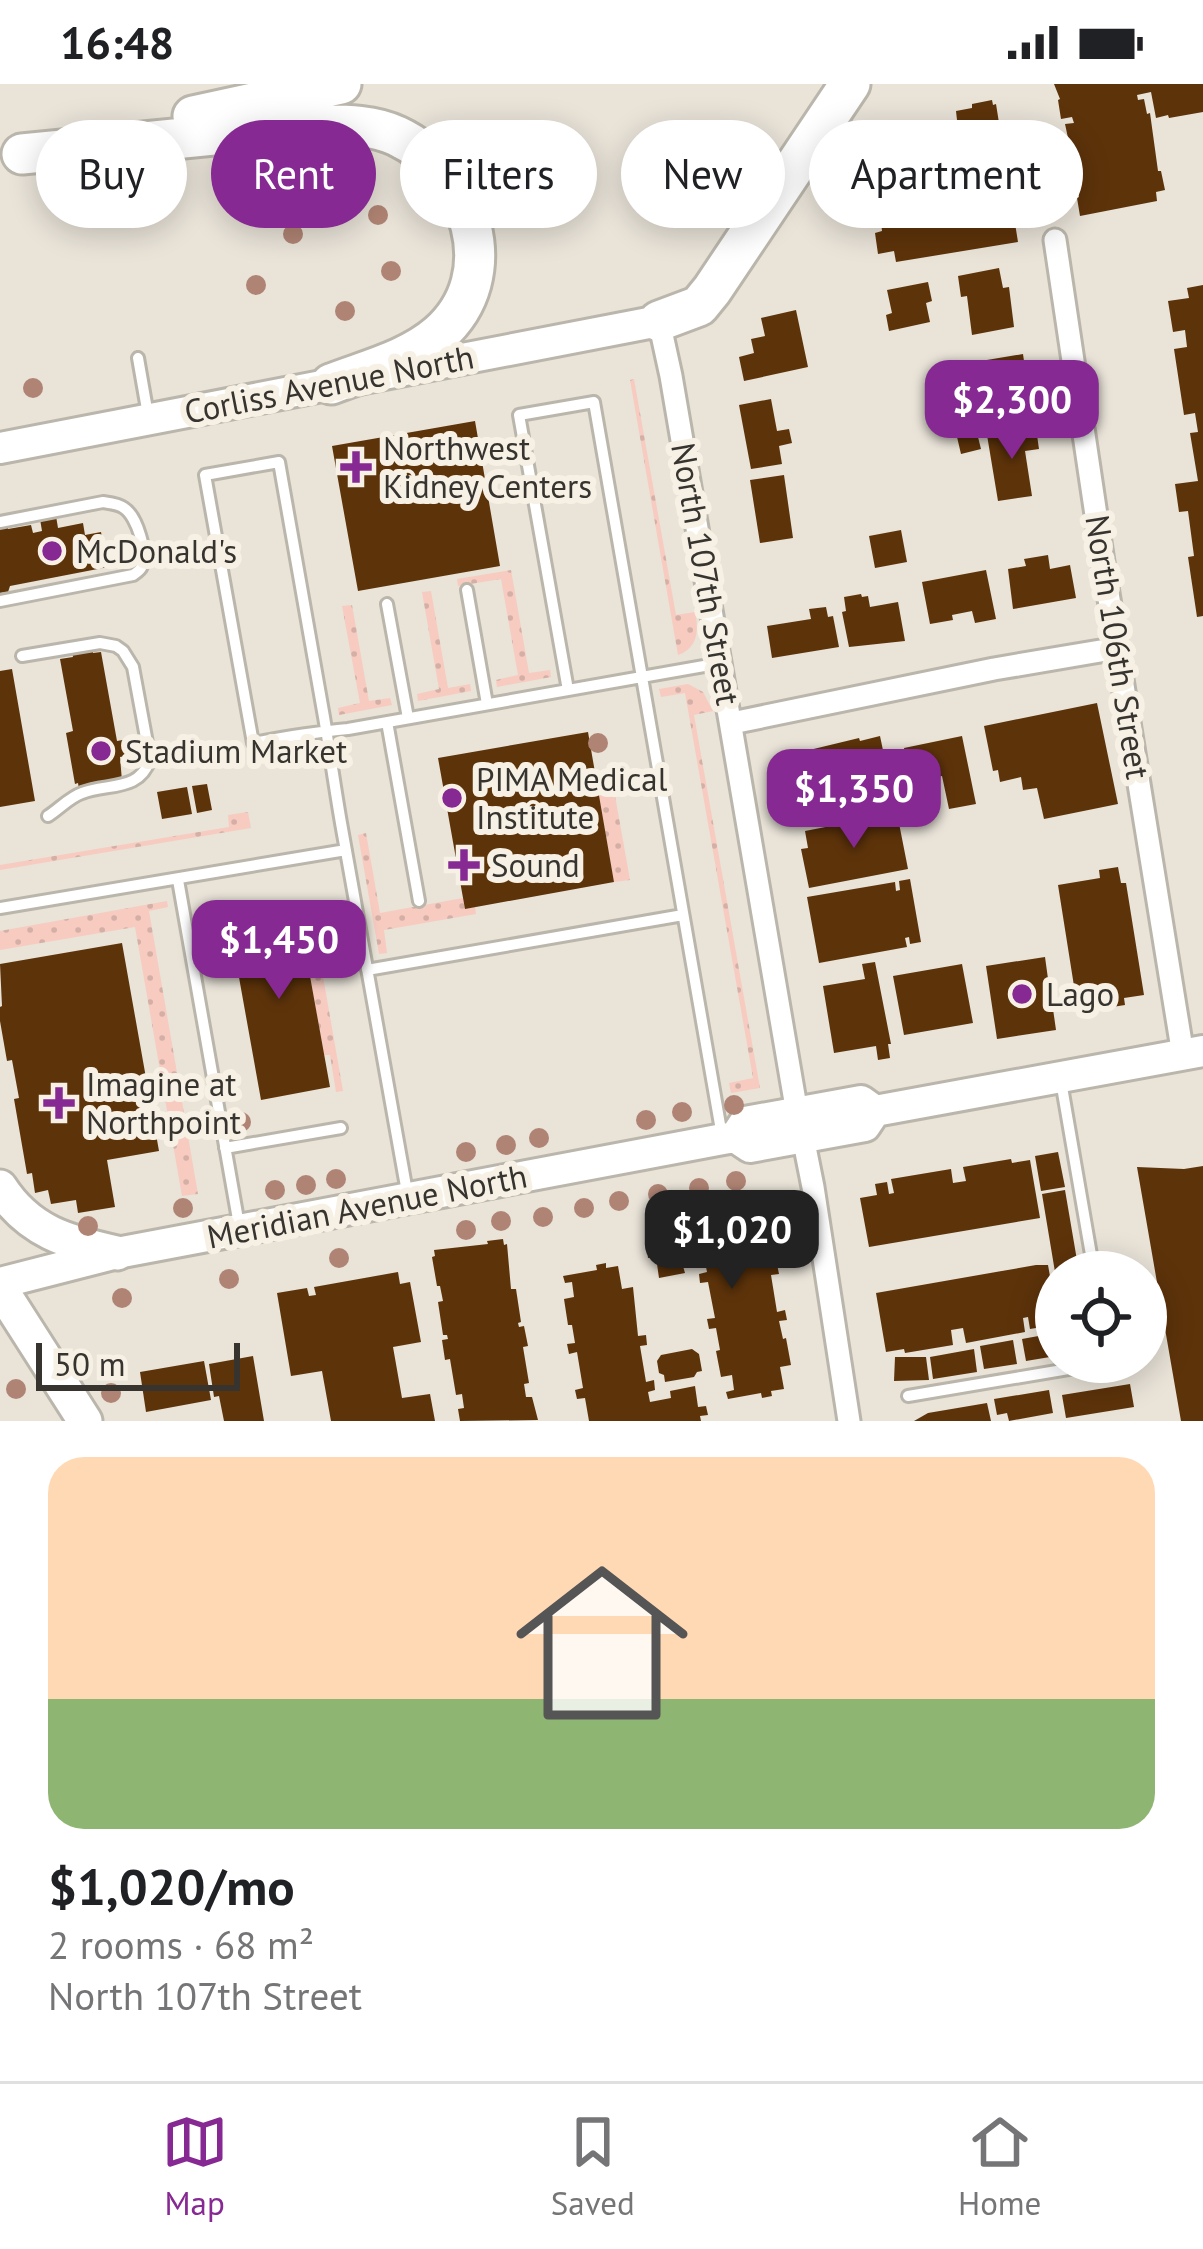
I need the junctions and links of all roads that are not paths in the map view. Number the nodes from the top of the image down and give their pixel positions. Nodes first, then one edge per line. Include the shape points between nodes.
1 (341, 84) edge
2 (850, 84) edge
3 (11, 157) edge
4 (1055, 240) dead end
5 (658, 321) junction
6 (138, 358) dead end
7 (331, 383) junction
8 (149, 418) junction
9 (0, 437) edge
10 (40, 439) junction
11 (0, 448) edge
12 (0, 522) edge
13 (466, 590) dead end
14 (0, 601) edge
15 (388, 604) dead end
16 (1118, 648) junction
17 (22, 656) dead end
18 (721, 663) junction
19 (642, 677) junction
20 (568, 690) junction
21 (487, 704) junction
22 (408, 718) junction
23 (387, 722) junction
24 (732, 723) junction
25 (326, 731) junction
26 (48, 816) dead end
27 (346, 850) junction
28 (178, 880) junction
29 (419, 901) dead end
30 (0, 908) edge
31 (683, 915) junction
32 (367, 970) junction
33 (1193, 1053) edge
34 (1060, 1077) junction
35 (800, 1125) junction
36 (341, 1128) dead end
37 (729, 1138) junction
38 (225, 1148) junction
39 (0, 1187) edge
40 (408, 1199) junction
41 (240, 1230) junction
42 (1090, 1251) edge
43 (117, 1253) junction
44 (0, 1285) edge
45 (1035, 1375) edge
46 (908, 1396) dead end
47 (86, 1421) edge
48 (849, 1421) edge

1 - 3 highway
2 - 5 highway via 712,290 699,306
3 - 7 highway via 316,125 380,130 417,148 447,176 467,212 471,284 457,314 430,341
4 - 16 street, North 106th Street
5 - 7 street, Corliss Avenue North
5 - 18 street, North 107th Street
6 - 8 lane
7 - 8 street, Corliss Avenue North
8 - 10 street, Corliss Avenue North
9 - 10 street
10 - 11 street, Corliss Avenue North
12 - 14 lane via 114,504 133,517 144,559 133,575
13 - 21 lane
15 - 22 lane
16 - 24 street
16 - 33 street, North 106th Street
17 - 26 lane via 100,643 123,651 134,667 150,759 134,782 80,794
18 - 19 lane
18 - 24 street, North 107th Street
19 - 20 lane
19 - 20 lane via 593,402 556,408 519,415
19 - 31 lane
20 - 21 lane
21 - 22 lane
22 - 23 lane
23 - 25 lane
23 - 29 lane
24 - 35 street, North 107th Street
25 - 25 lane via 280,462 205,475 253,743
25 - 27 lane
27 - 28 lane
27 - 32 lane
28 - 30 lane
28 - 38 lane
31 - 32 lane
31 - 37 lane
32 - 40 lane
33 - 34 street, Meridian Avenue North
34 - 35 street, Meridian Avenue North via 875,1111 861,1101
34 - 42 lane
35 - 37 street, Meridian Avenue North via 745,1122
35 - 48 street, North 107th Street
36 - 38 lane
37 - 40 street, Meridian Avenue North
38 - 41 lane
39 - 43 main road via 33,1224
40 - 41 street, Meridian Avenue North
41 - 43 street, Meridian Avenue North
43 - 44 street, Meridian Avenue North
44 - 47 main road
45 - 46 lane

